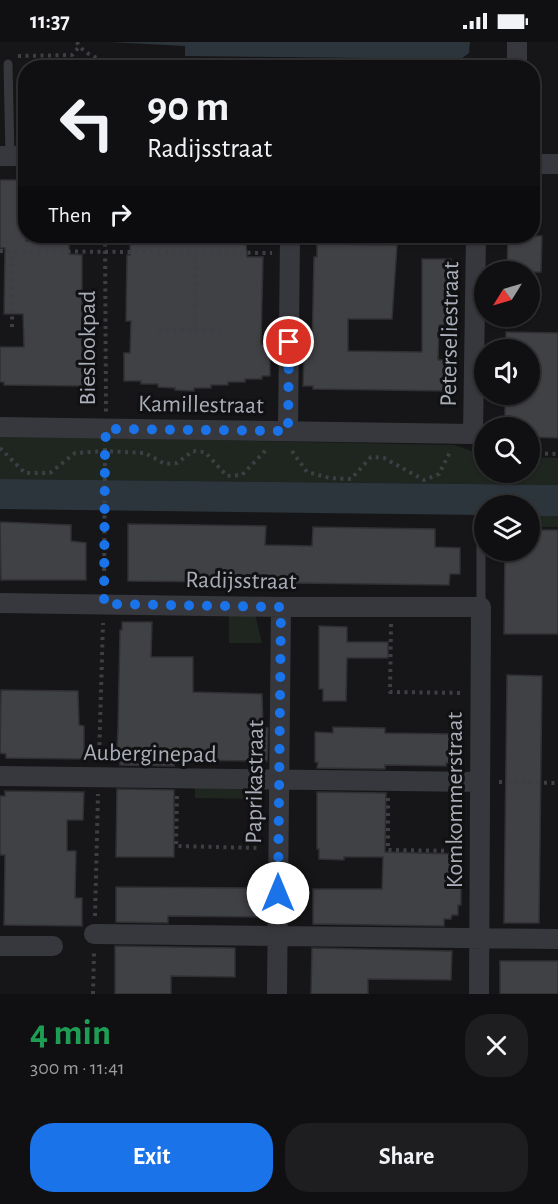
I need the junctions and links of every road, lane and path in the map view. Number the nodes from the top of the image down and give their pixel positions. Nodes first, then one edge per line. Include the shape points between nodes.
1 (77, 42) edge
2 (517, 42) edge
3 (79, 47) junction
4 (9, 60) joint
5 (102, 60) edge
6 (517, 60) edge
7 (12, 156) edge
8 (540, 164) edge
9 (558, 164) edge
10 (105, 243) edge
11 (476, 243) edge
12 (290, 244) edge
13 (0, 251) edge
14 (14, 251) junction
15 (105, 252) junction
16 (195, 252) junction
17 (12, 327) dead end
18 (158, 329) dead end
19 (195, 330) junction
20 (225, 331) dead end
21 (0, 427) edge
22 (106, 429) junction
23 (467, 434) junction
24 (288, 438) junction
25 (270, 446) dead end
26 (0, 448) edge
27 (105, 451) junction
28 (540, 453) edge
29 (558, 454) edge
30 (481, 561) edge
31 (0, 603) edge
32 (104, 604) junction
33 (392, 605) junction
34 (281, 607) junction
35 (481, 607) junction
36 (481, 693) junction
37 (0, 776) edge
38 (177, 778) junction
39 (279, 780) junction
40 (388, 781) junction
41 (480, 782) junction
42 (558, 783) edge
43 (279, 849) junction
44 (480, 851) junction
45 (94, 934) dead end
46 (278, 937) junction
47 (479, 938) junction
48 (558, 939) edge
49 (0, 946) edge
50 (53, 946) dead end
51 (277, 994) edge
52 (479, 994) edge

1 - 3 path
2 - 6 street
3 - 4 path via 72,55
3 - 5 path
4 - 7 lane
8 - 9 street
10 - 15 path, Bieslookpad
11 - 23 street, Peterseliestraat
12 - 16 path
12 - 24 street
13 - 14 path
14 - 15 path
14 - 17 path
15 - 16 path
15 - 22 path, Bieslookpad
16 - 19 path
18 - 19 path
19 - 20 path
21 - 22 street, Kamillestraat
22 - 24 street, Kamillestraat
22 - 27 path, Bieslookpad
23 - 24 street, Kamillestraat
23 - 24 path via 439,474 424,480 384,458 371,458 351,479 307,472
25 - 27 path via 242,476 227,476 206,452 193,451 177,463 165,464 145,453
26 - 27 path via 25,473 50,472 75,453
27 - 32 path, Bieslookpad
28 - 29 path
30 - 35 lane
31 - 32 street, Radijsstraat
32 - 34 street, Radijsstraat
33 - 34 street, Radijsstraat
33 - 35 street, Radijsstraat
33 - 36 path via 390,692
34 - 39 street, Paprikastraat
35 - 36 street, Komkommerstraat
36 - 41 street, Komkommerstraat
37 - 38 street, Auberginepad
38 - 39 street, Auberginepad
38 - 43 path via 176,846
39 - 40 street, Auberginepad
39 - 43 street, Paprikastraat
40 - 41 street, Auberginepad
40 - 44 path via 388,850
41 - 42 path
41 - 44 street, Komkommerstraat
43 - 46 street, Paprikastraat
44 - 47 street, Komkommerstraat
45 - 46 street
46 - 47 street
46 - 51 street, Paprikastraat
47 - 48 street
47 - 52 street, Komkommerstraat
49 - 50 street

